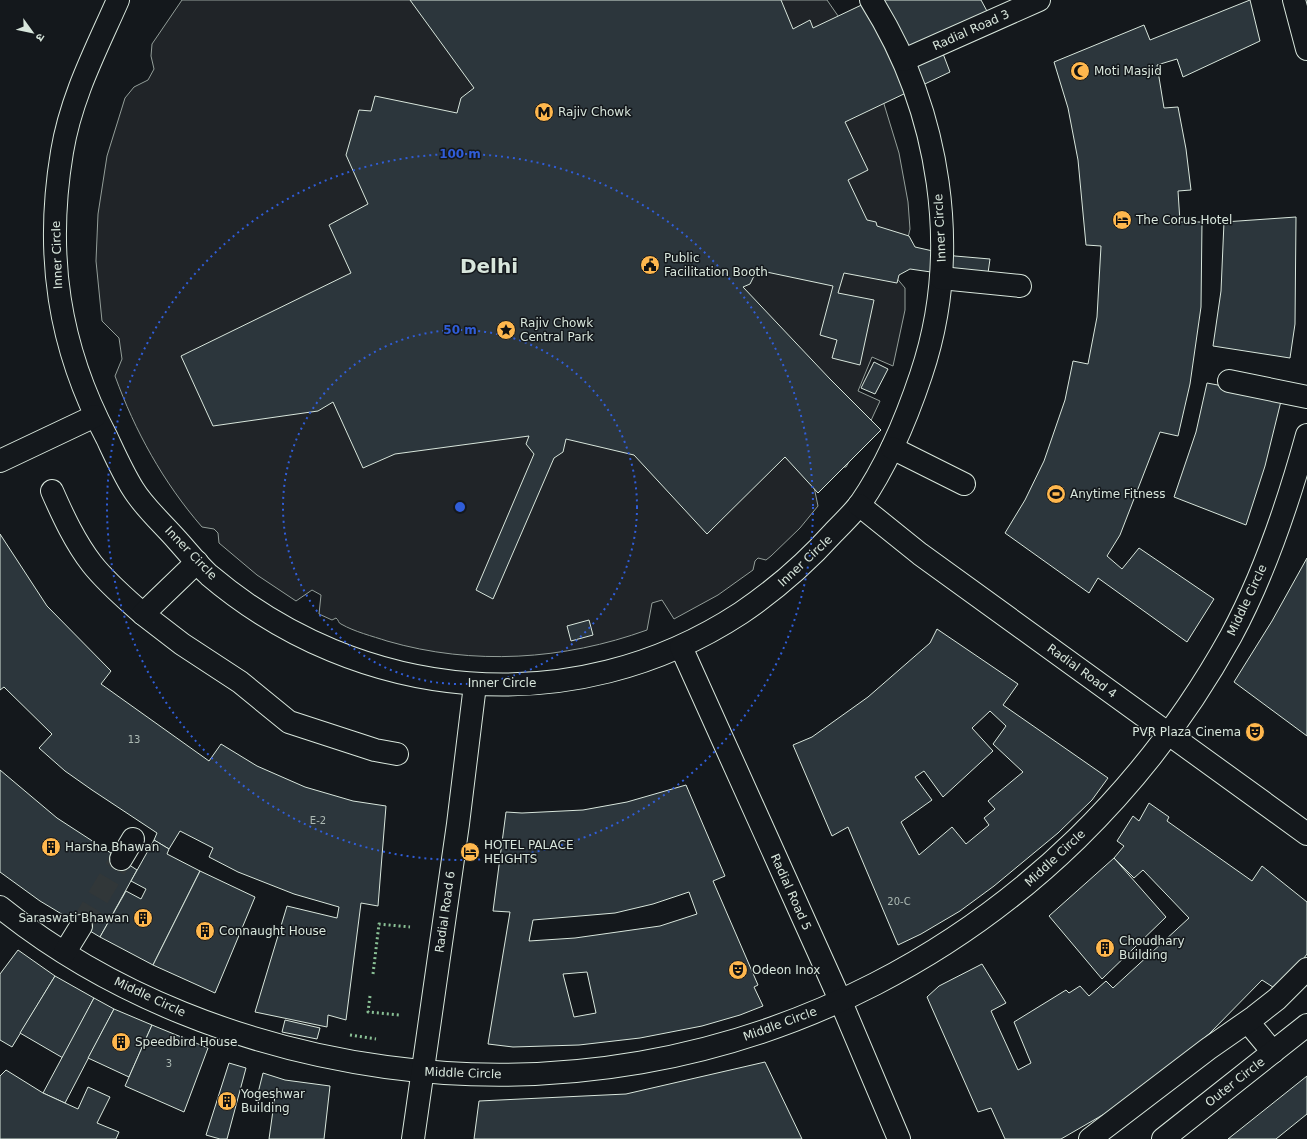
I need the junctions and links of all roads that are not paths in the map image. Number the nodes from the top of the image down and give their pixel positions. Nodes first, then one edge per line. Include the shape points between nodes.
1 (118, 0) edge
2 (871, 0) edge
3 (1039, 0) edge
4 (1294, 0) edge
5 (1307, 50) edge
6 (904, 60) junction
7 (942, 278) junction
8 (1020, 286) dead end
9 (1307, 381) edge
10 (1307, 397) edge
11 (95, 416) junction
12 (1307, 435) edge
13 (892, 448) junction
14 (0, 461) edge
15 (964, 484) dead end
16 (52, 491) dead end
17 (859, 506) junction
18 (197, 562) junction
19 (143, 614) junction
20 (681, 646) junction
21 (476, 684) junction
22 (1168, 734) junction
23 (397, 754) dead end
24 (1307, 834) edge
25 (133, 839) dead end
26 (120, 859) tunnel mouth
27 (0, 908) edge
28 (81, 926) tunnel mouth
29 (65, 952) junction
30 (1307, 969) edge
31 (841, 1002) junction
32 (1248, 1022) junction
33 (1307, 1025) edge
34 (1273, 1052) junction
35 (422, 1072) junction
36 (413, 1139) edge
37 (899, 1139) edge
38 (1090, 1139) edge
39 (1163, 1139) edge

1 - 11 street, Inner Circle via 78,86 62,149 54,231 58,292 72,355
2 - 6 street, Inner Circle
3 - 6 street, Radial Road 3
4 - 5 street
6 - 7 street, Inner Circle via 934,154 943,243
7 - 8 street
7 - 13 street, Inner Circle via 928,357 909,412
9 - 10 street via 1230,375
11 - 14 street
11 - 18 street, Inner Circle via 135,493
12 - 22 street, Middle Circle via 1276,536 1256,585 1206,679
13 - 15 street
13 - 17 street, Inner Circle
16 - 19 street via 65,520 92,563 114,588
17 - 20 street, Inner Circle via 796,572 766,596 722,626
17 - 22 street, Radial Road 4 via 920,554
18 - 19 street
18 - 21 street, Inner Circle via 207,573 270,621 342,656 407,675
19 - 23 street via 182,644 240,682 289,722 375,750
20 - 21 street, Inner Circle via 631,665 580,678 545,683
20 - 31 street, Radial Road 5
21 - 35 street, Radial Road 6
22 - 24 street, Radial Road 4
22 - 31 street, Middle Circle via 1142,769 1103,813 1019,891 924,957
25 - 26 street
27 - 29 street, Middle Circle
28 - 29 street
29 - 35 street, Middle Circle via 140,994 208,1023 278,1046 349,1062
30 - 32 street via 1277,999
31 - 35 street, Middle Circle via 753,1035 692,1052 626,1065 558,1073 490,1075
31 - 37 street, Radial Road 5
32 - 34 street
32 - 38 street via 1208,1049
33 - 34 street, Outer Circle
34 - 39 street, Outer Circle
35 - 36 street, Radial Road 6

